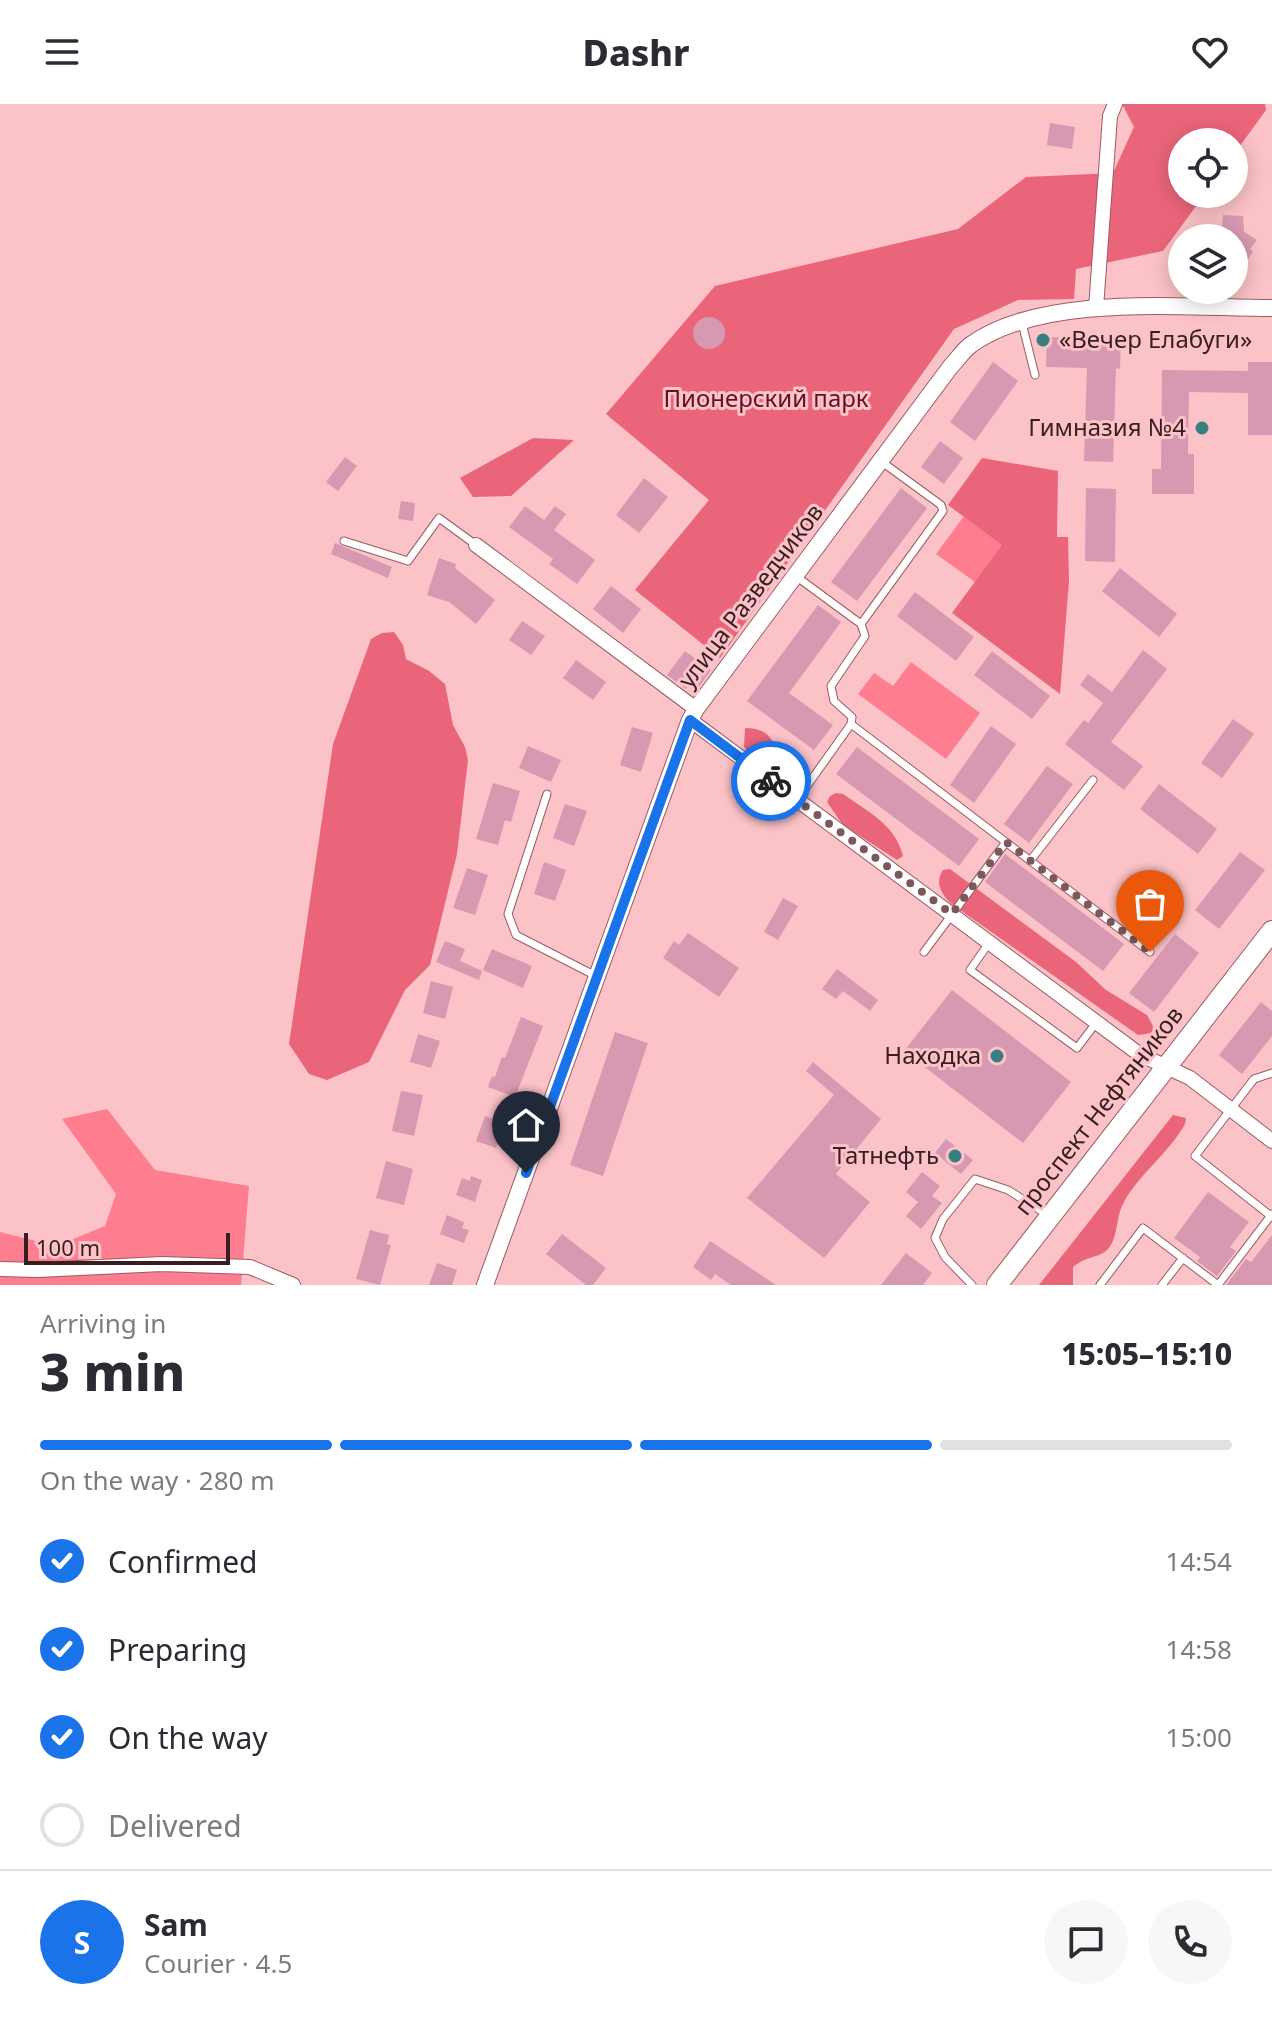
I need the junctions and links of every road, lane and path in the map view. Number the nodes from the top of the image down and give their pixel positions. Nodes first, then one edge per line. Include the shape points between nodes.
1 (1115, 104) edge
2 (1096, 308) junction
3 (1272, 308) edge
4 (1021, 320) junction
5 (1035, 375) dead end
6 (882, 462) junction
7 (344, 541) dead end
8 (476, 545) joint
9 (796, 576) junction
10 (861, 624) junction
11 (693, 715) junction
12 (851, 724) junction
13 (1093, 780) dead end
14 (547, 794) dead end
15 (797, 800) junction
16 (1006, 842) junction
17 (1030, 861) junction
18 (952, 914) junction
19 (1272, 931) edge
20 (989, 943) junction
21 (924, 952) dead end
22 (1150, 952) dead end
23 (596, 976) junction
24 (1096, 1022) junction
25 (1164, 1067) junction
26 (1272, 1073) edge
27 (1231, 1109) junction
28 (1272, 1141) edge
29 (1272, 1215) edge
30 (1049, 1217) junction
31 (1183, 1258) junction
32 (0, 1269) edge
33 (293, 1285) edge
34 (485, 1285) edge
35 (972, 1285) edge
36 (997, 1285) edge
37 (1100, 1285) edge
38 (1162, 1285) edge
39 (1218, 1285) edge

1 - 2 street
2 - 3 street, улица Разведчиков
2 - 4 street, улица Разведчиков
4 - 5 lane
4 - 6 street, улица Разведчиков via 970,345
6 - 9 street, улица Разведчиков
6 - 10 lane via 943,511
7 - 8 lane via 408,561 439,518
8 - 11 street
9 - 10 lane
9 - 11 street, улица Разведчиков
10 - 12 lane via 863,641 831,686 834,701 852,717
11 - 15 street
11 - 23 street, улица Разведчиков
12 - 15 lane
12 - 16 lane
13 - 17 lane
14 - 23 lane via 508,914 511,926 516,935
15 - 18 street
16 - 17 lane
16 - 18 lane
17 - 22 lane
18 - 20 street
18 - 21 lane
19 - 25 main road, проспект Нефтяников
20 - 24 street
20 - 24 lane via 970,970 982,979 1077,1048
23 - 34 street, улица Разведчиков
24 - 25 street
25 - 27 street via 1190,1078
25 - 30 main road, проспект Нефтяников
26 - 27 lane via 1254,1079
27 - 28 street
27 - 29 lane via 1195,1156
29 - 39 lane
30 - 35 lane via 1008,1190 975,1179 943,1219 935,1238
30 - 36 main road, проспект Нефтяников
31 - 37 lane via 1143,1228
31 - 38 lane
31 - 39 lane
32 - 33 street via 250,1267

